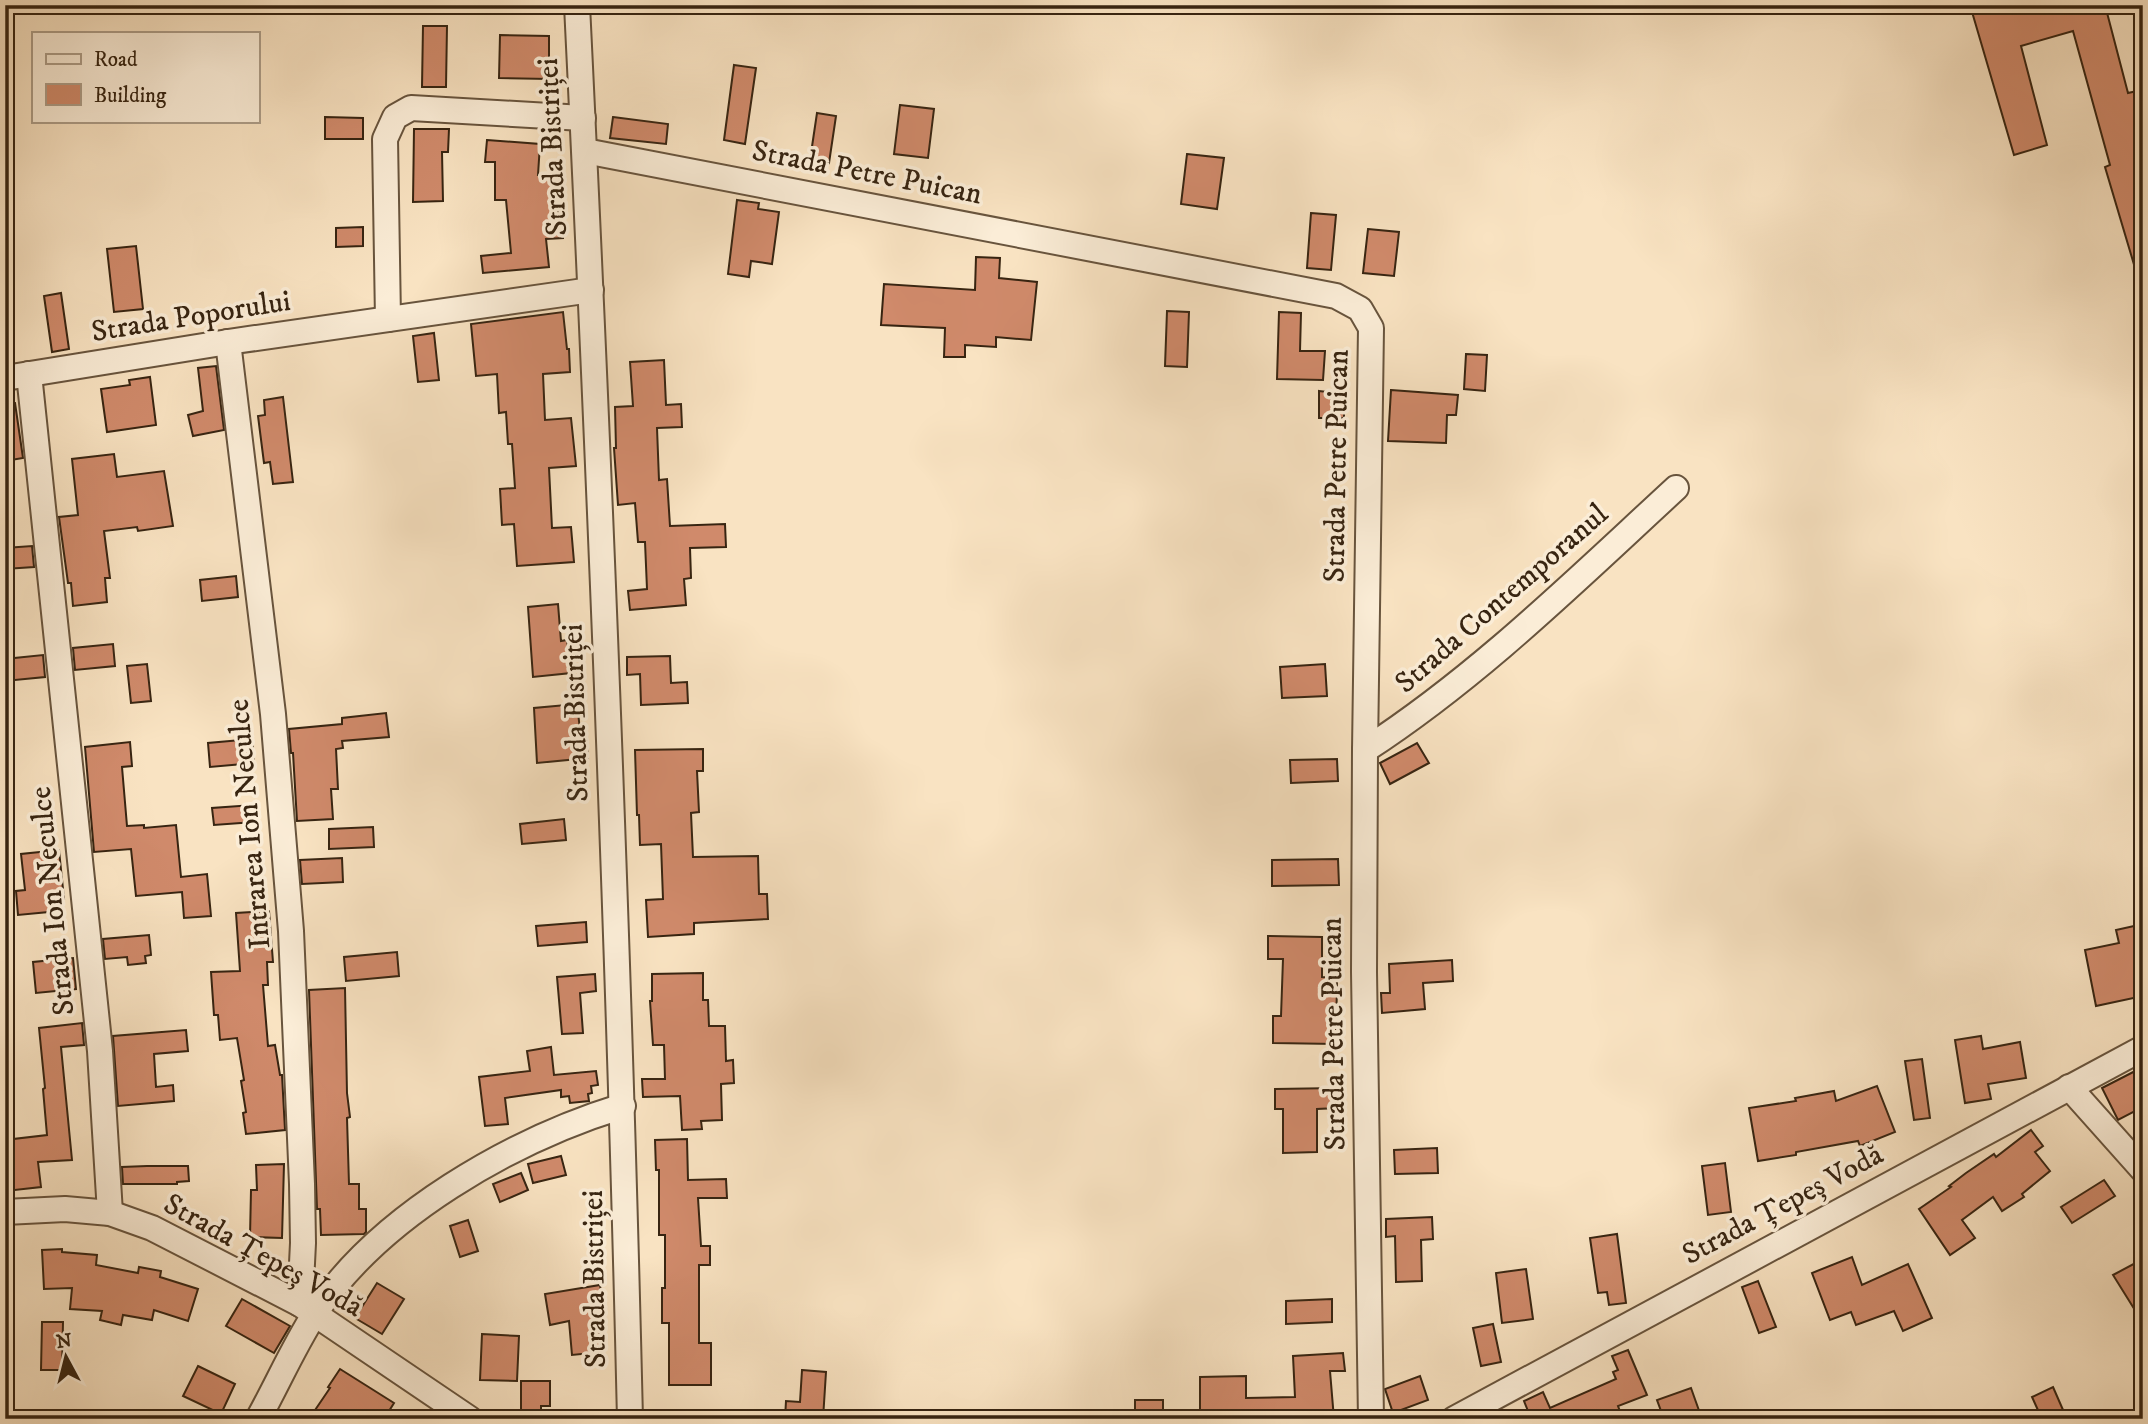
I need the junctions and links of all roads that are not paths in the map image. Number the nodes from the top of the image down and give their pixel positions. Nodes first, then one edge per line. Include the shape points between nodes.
1 (577, 5) edge
2 (583, 118) junction
3 (585, 151) junction
4 (591, 290) junction
5 (387, 319) junction
6 (228, 342) junction
7 (17, 376) edge
8 (1676, 488) dead end
9 (1365, 750) junction
10 (2143, 1048) edge
11 (2070, 1087) junction
12 (623, 1106) junction
13 (2143, 1170) edge
14 (5, 1212) edge
15 (110, 1213) junction
16 (307, 1310) junction
17 (258, 1419) edge
18 (470, 1419) edge
19 (630, 1419) edge
20 (1371, 1419) edge
21 (1454, 1419) edge

1 - 2 street, Strada Bistriței
2 - 3 street, Strada Bistriței
2 - 5 street via 411,108 394,117 385,139
3 - 4 street, Strada Bistriței
3 - 9 street, Strada Petre Puican via 1336,296 1360,309 1371,328
4 - 5 street, Strada Poporului
4 - 12 street, Strada Bistriței
5 - 6 street, Strada Poporului
6 - 7 street, Strada Poporului
6 - 16 street, Intrarea Ion Neculce via 274,714 291,931
7 - 15 street, Strada Ion Neculce via 100,1051
8 - 9 street, Strada Contemporanul via 1496,653 1409,722
9 - 20 street, Strada Petre Puican
10 - 11 street, Strada Țepeș Vodă
11 - 13 street
11 - 21 street, Strada Țepeș Vodă
12 - 16 street via 510,1152 418,1209 370,1247
12 - 19 street, Strada Bistriței
14 - 15 street, Strada Țepeș Vodă via 65,1209
15 - 16 street, Strada Țepeș Vodă via 152,1228
16 - 17 street
16 - 18 street, Strada Țepeș Vodă

